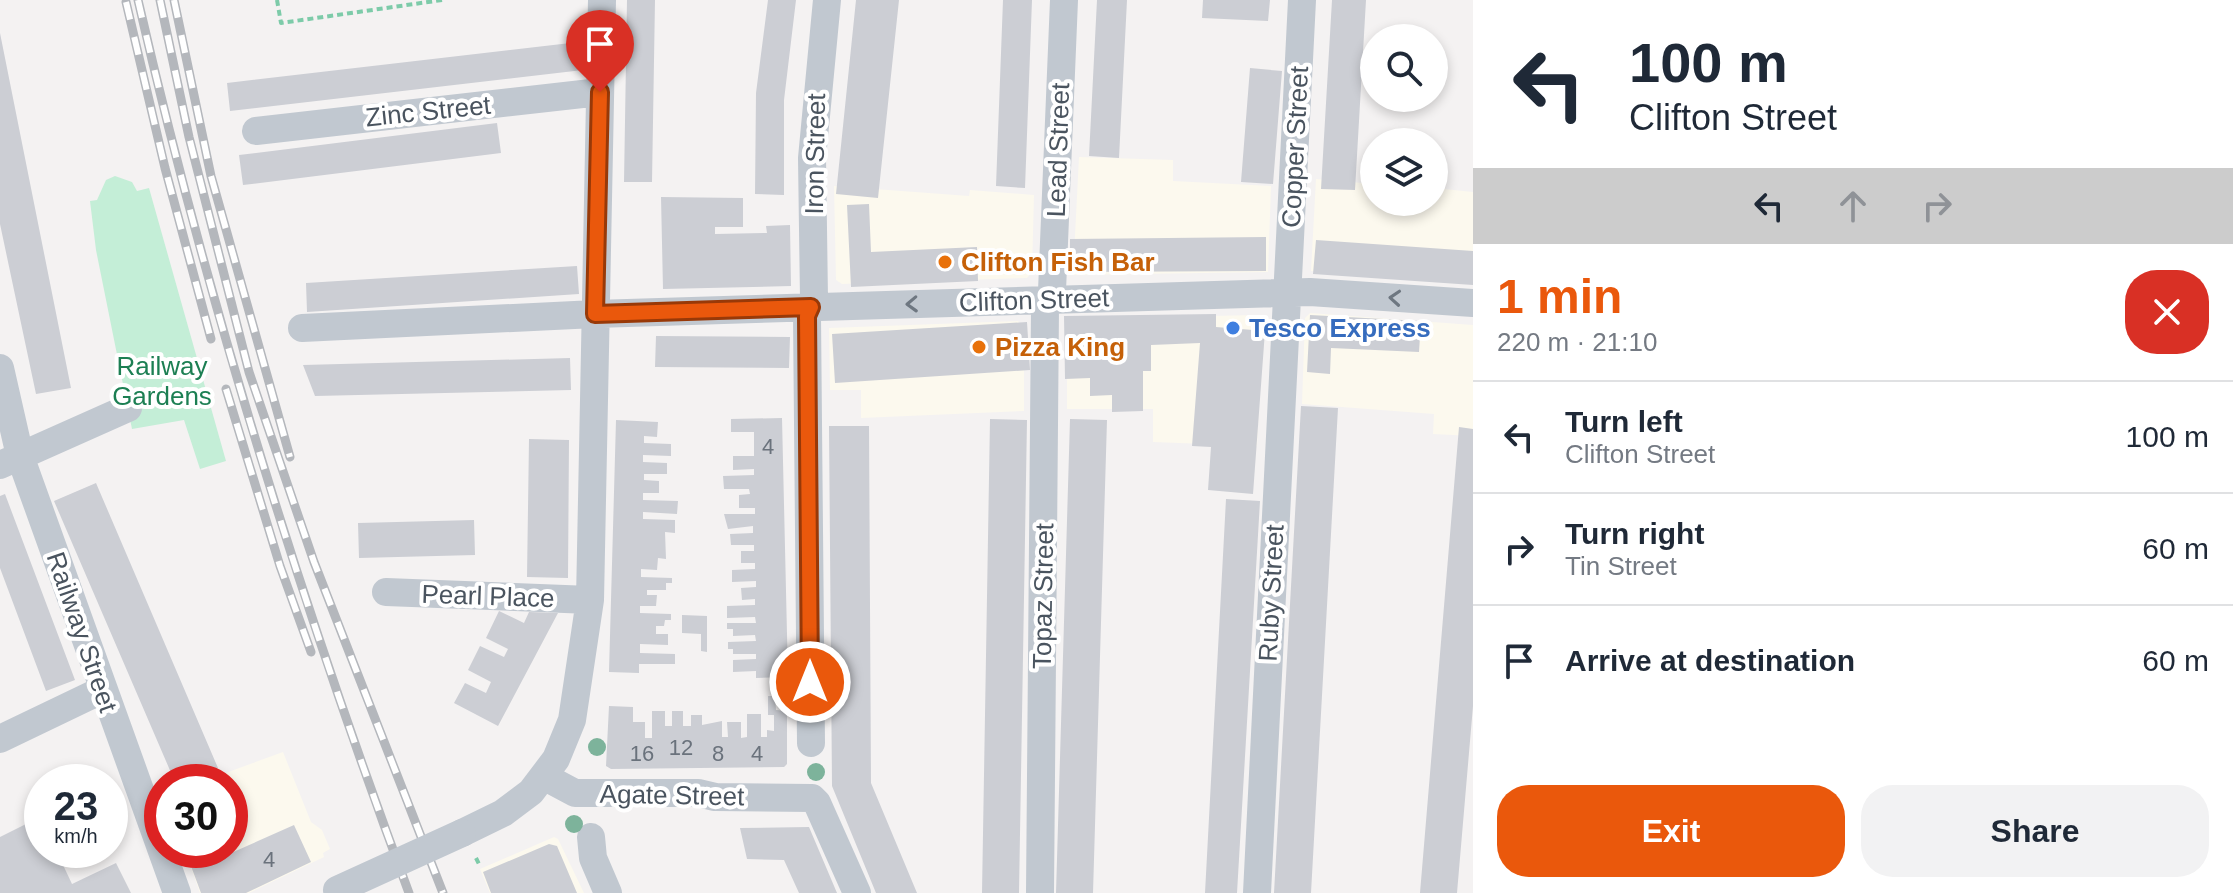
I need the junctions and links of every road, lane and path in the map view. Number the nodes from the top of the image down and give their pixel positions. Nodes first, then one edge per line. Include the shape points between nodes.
1 (277, 0) edge
2 (442, 0) edge
3 (602, 0) edge
4 (827, 0) edge
5 (1064, 0) edge
6 (1302, 0) edge
7 (600, 92) junction
8 (256, 131) dead end
9 (1287, 293) junction
10 (1049, 299) junction
11 (1473, 303) edge
12 (811, 307) junction
13 (595, 314) junction
14 (302, 328) dead end
15 (0, 368) edge
16 (128, 408) dead end
17 (10, 461) edge
18 (386, 592) dead end
19 (590, 600) junction
20 (102, 690) junction
21 (0, 739) edge
22 (811, 743) dead end
23 (545, 777) junction
24 (591, 837) dead end
25 (476, 858) dead end
26 (479, 864) dead end
27 (334, 892) edge
28 (177, 893) edge
29 (608, 893) edge
30 (857, 893) edge
31 (1040, 893) edge
32 (1257, 893) edge

1 - 2 path via 281,23
3 - 7 street
4 - 12 street, Iron Street via 812,158
5 - 10 street, Lead Street
6 - 9 street, Copper Street
7 - 8 street, Zinc Street
7 - 13 street
9 - 10 street, Clifton Street
11 -> 9 street, Clifton Street
9 - 32 street, Ruby Street
10 -> 12 street, Clifton Street
10 - 31 street, Topaz Street
12 - 13 street, Clifton Street
12 - 22 street, Iron Street
13 - 14 street, Clifton Street
13 - 19 street
15 - 17 street, Railway Street
16 - 17 street
17 - 20 street, Railway Street
18 - 19 street, Pearl Place
19 - 23 street via 572,720
20 - 21 street
20 - 28 street, Railway Street
23 - 27 street, bridge via 518,803
23 - 30 street, Agate Street via 575,793 804,796 817,803
24 - 29 street via 593,858
25 - 26 path

